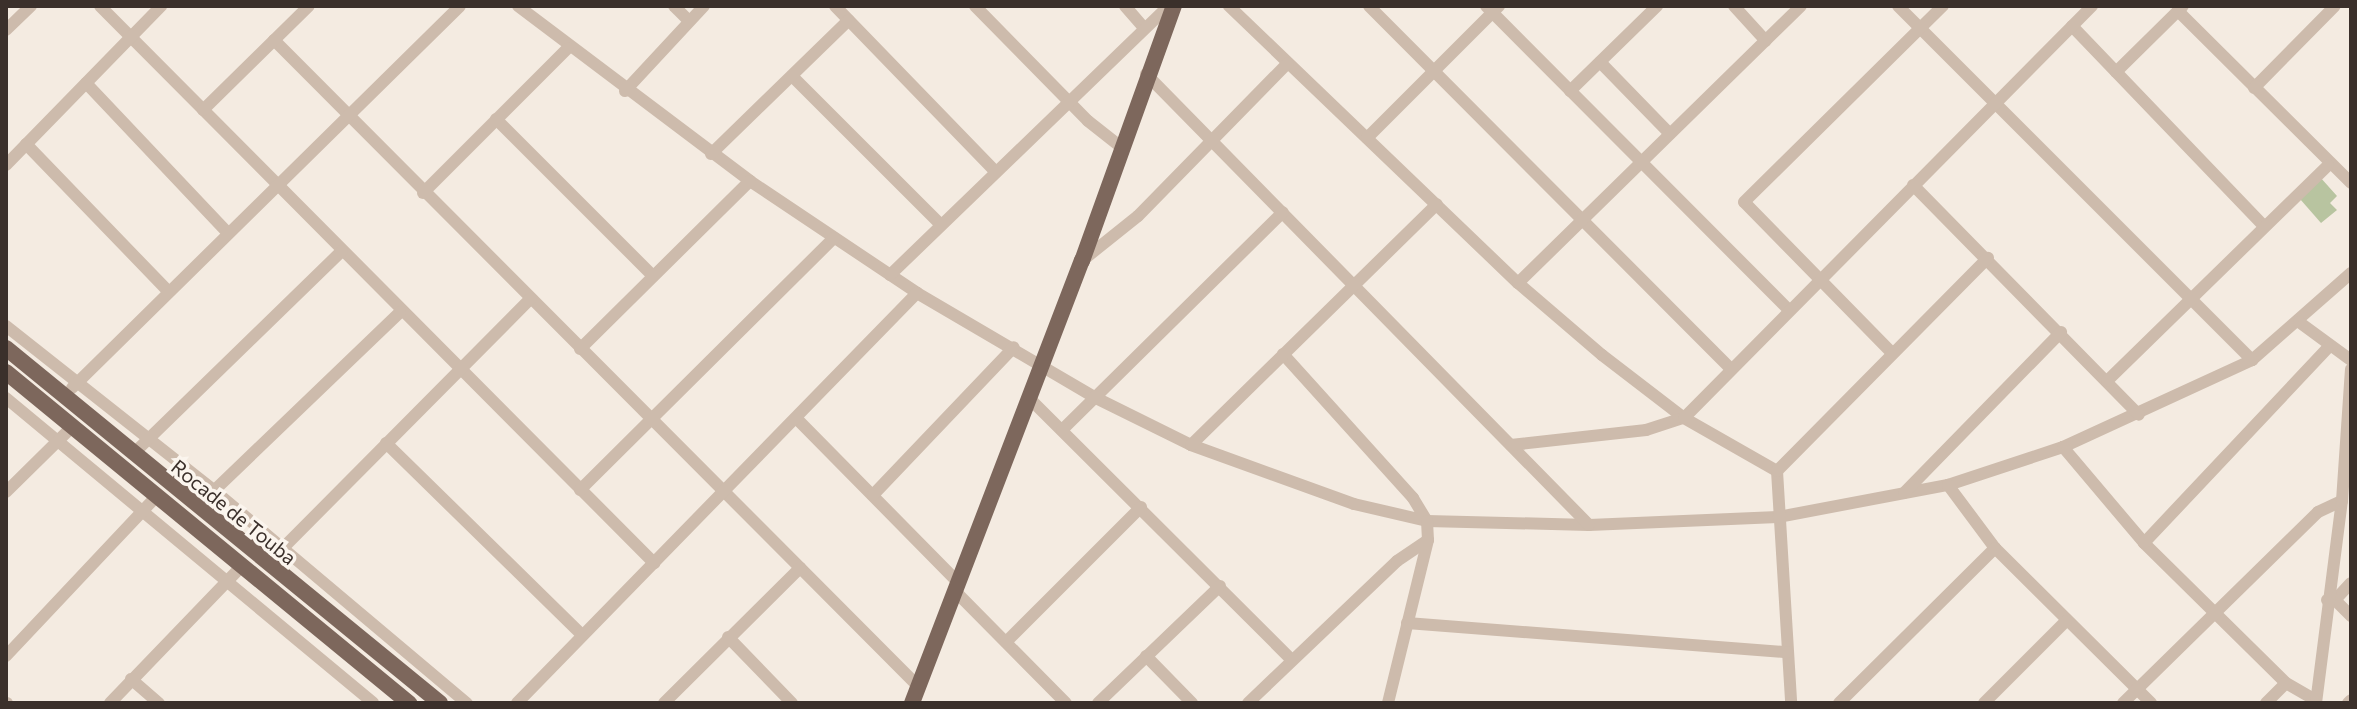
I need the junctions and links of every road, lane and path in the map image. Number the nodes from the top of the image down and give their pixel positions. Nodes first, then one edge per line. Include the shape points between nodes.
1 (31, 6) edge
2 (100, 6) edge
3 (161, 6) edge
4 (309, 6) edge
5 (460, 6) edge
6 (518, 6) edge
7 (674, 6) edge
8 (704, 6) edge
9 (835, 6) edge
10 (975, 6) edge
11 (1125, 6) edge
12 (1171, 6) edge
13 (1229, 6) edge
14 (1369, 6) edge
15 (1657, 6) edge
16 (1734, 6) edge
17 (1801, 6) edge
18 (1898, 6) edge
19 (1943, 6) edge
20 (2092, 6) edge
21 (2335, 6) edge
22 (1492, 8) edge
23 (2181, 8) edge
24 (849, 20) junction
25 (689, 21) junction
26 (2072, 26) junction
27 (1143, 27) junction
28 (1920, 28) junction
29 (6, 30) edge
30 (130, 37) junction
31 (274, 40) junction
32 (1766, 41) junction
33 (568, 48) junction
34 (1600, 62) junction
35 (1288, 63) junction
36 (1433, 72) junction
37 (2116, 72) junction
38 (1146, 74) junction
39 (792, 76) junction
40 (86, 83) junction
41 (2254, 88) junction
42 (625, 91) junction
43 (1570, 91) junction
44 (1068, 102) junction
45 (1995, 103) junction
46 (203, 110) junction
47 (348, 115) junction
48 (496, 119) junction
49 (1670, 134) junction
50 (1367, 138) junction
51 (1213, 140) junction
52 (26, 144) junction
53 (1121, 147) junction
54 (711, 154) junction
55 (1639, 163) junction
56 (6, 165) edge
57 (2328, 165) junction
58 (994, 170) junction
59 (750, 181) junction
60 (2351, 183) edge
61 (278, 185) junction
62 (1913, 185) junction
63 (423, 193) junction
64 (1437, 204) junction
65 (1283, 212) junction
66 (1579, 222) junction
67 (939, 223) junction
68 (2264, 226) junction
69 (228, 233) junction
70 (834, 238) junction
71 (342, 251) junction
72 (1988, 258) junction
73 (1082, 261) junction
74 (2351, 273) edge
75 (890, 275) junction
76 (653, 276) junction
77 (1818, 280) junction
78 (1518, 283) junction
79 (1354, 285) junction
80 (168, 291) junction
81 (917, 293) junction
82 (530, 299) junction
83 (2190, 299) junction
84 (1789, 310) junction
85 (400, 312) junction
86 (2299, 322) junction
87 (6, 326) edge
88 (2061, 332) junction
89 (1014, 347) junction
90 (6, 348) edge
91 (2328, 348) junction
92 (580, 349) junction
93 (1892, 353) junction
94 (1283, 354) junction
95 (2252, 360) junction
96 (2351, 360) edge
97 (1042, 365) junction
98 (1731, 369) junction
99 (2351, 369) edge
100 (6, 372) edge
101 (462, 372) junction
102 (2107, 381) junction
103 (77, 385) junction
104 (63, 395) junction
105 (1094, 397) junction
106 (6, 398) edge
107 (1029, 398) junction
108 (2139, 415) junction
109 (1684, 418) junction
110 (798, 420) junction
111 (653, 421) junction
112 (71, 428) junction
113 (1062, 430) junction
114 (149, 439) junction
115 (60, 441) junction
116 (386, 443) junction
117 (1191, 445) junction
118 (1511, 445) junction
119 (2063, 447) junction
120 (2347, 450) edge
121 (133, 454) junction
122 (1777, 471) junction
123 (1948, 485) junction
124 (580, 490) junction
125 (6, 492) edge
126 (216, 492) junction
127 (727, 492) junction
128 (1903, 493) junction
129 (873, 495) junction
130 (155, 498) junction
131 (2342, 501) junction
132 (198, 506) junction
133 (1141, 507) junction
134 (143, 512) junction
135 (1778, 517) junction
136 (1427, 521) junction
137 (1589, 525) junction
138 (1428, 540) junction
139 (2144, 543) junction
140 (1995, 548) junction
141 (281, 549) junction
142 (654, 563) junction
143 (266, 564) junction
144 (240, 568) junction
145 (800, 568) junction
146 (2351, 583) edge
147 (228, 584) junction
148 (955, 586) junction
149 (1220, 586) junction
150 (2331, 600) junction
151 (2215, 613) junction
152 (2351, 616) edge
153 (2066, 621) junction
154 (1407, 623) junction
155 (581, 634) junction
156 (728, 637) junction
157 (1006, 642) junction
158 (1787, 652) junction
159 (6, 656) edge
160 (1146, 656) junction
161 (1292, 660) junction
162 (131, 679) junction
163 (2286, 683) junction
164 (2136, 687) junction
165 (915, 698) edge
166 (2316, 701) edge
167 (668, 702) edge
168 (110, 703) edge
169 (159, 703) edge
170 (373, 703) edge
171 (409, 703) edge
172 (440, 703) edge
173 (467, 703) edge
174 (517, 703) edge
175 (792, 703) edge
176 (1066, 703) edge
177 (1098, 703) edge
178 (1192, 703) edge
179 (1248, 703) edge
180 (1388, 703) edge
181 (1791, 703) edge
182 (1839, 703) edge
183 (1984, 703) edge
184 (2123, 703) edge
185 (2151, 703) edge
186 (2266, 703) edge

1 - 29 street
2 - 30 street
3 - 30 street
4 - 31 street
5 - 47 street
6 - 33 street
7 - 25 street
8 - 25 street
9 - 24 street
10 - 44 street
11 - 27 street
12 - 27 street
12 - 38 main road
13 - 35 street
14 - 36 street
15 - 34 street
16 - 32 street
17 - 32 street
18 - 28 street
19 - 28 street
20 - 26 street
21 - 41 street
22 - 36 street
22 - 43 street
23 - 37 street
23 - 41 street
24 - 39 street
24 - 58 street
25 - 42 street
26 - 37 street
26 - 45 street
27 - 44 street
28 - 45 street
28 - 77 street via 1744,202
30 - 40 street
30 - 46 street
31 - 46 street
31 - 47 street
32 - 49 street
33 - 42 street
33 - 48 street
34 - 43 street
34 - 49 street
35 - 50 street
35 - 51 street
36 - 50 street
36 - 66 street
37 - 68 street
38 - 51 street
38 - 53 main road
39 - 54 street
39 - 67 street
40 - 52 street
40 - 69 street
41 - 57 street
42 - 54 street
43 - 55 street
44 - 53 street
44 - 58 street
45 - 62 street
45 - 83 street
46 - 61 street
47 - 61 street
47 - 63 street
48 - 63 street
48 - 76 street
49 - 55 street
50 - 64 street
51 - 65 street
51 - 73 street via 1138,216
52 - 56 street
52 - 80 street
53 - 73 main road
54 - 59 street
55 - 66 street
55 - 84 street
57 - 60 street
57 - 68 street
58 - 67 street
59 - 70 street
59 - 76 street
61 - 69 street
61 - 71 street
62 - 72 street
62 - 77 street
63 - 82 street
64 - 78 street
64 - 79 street
65 - 79 street
65 - 105 street
66 - 78 street
66 - 98 street
67 - 75 street
68 - 83 street
69 - 80 street
70 - 75 street
70 - 111 street
71 - 85 street
71 - 114 street
72 - 88 street
72 - 93 street
73 - 97 main road
74 - 86 street
75 - 81 street
76 - 92 street
77 - 84 street
77 - 93 street
78 - 109 street
79 - 94 street
79 - 118 street
80 - 103 street
81 - 89 street
81 - 110 street
82 - 92 street
82 - 101 street
83 - 95 street
83 - 102 street
84 - 98 street
85 - 101 street
85 - 126 street
86 - 91 street
86 - 95 street
87 - 103 street
88 - 102 street
88 - 128 street
89 - 97 street
89 - 129 street
90 - 104 main road, Rocade de Touba
91 - 96 street
91 - 139 street
92 - 111 street
93 - 122 street
94 - 117 street
94 - 136 street via 1401,484
95 - 108 street
97 - 105 street
97 - 107 main road
98 - 109 street
99 - 120 street
100 - 112 main road, Rocade de Touba
101 - 116 street
101 - 124 street
102 - 108 street
103 - 104 street
103 - 114 street
104 - 121 main road, Rocade de Touba
105 - 113 street
105 - 117 street
106 - 115 street
107 - 113 street
107 - 148 main road
108 - 119 street
109 - 118 street via 1646,430
109 - 122 street
110 - 127 street
110 - 129 street
111 - 124 street
111 - 127 street
112 - 115 street
112 - 130 main road, Rocade de Touba
113 - 133 street
114 - 121 street
114 - 126 street
115 - 125 street
115 - 134 street
116 - 141 street
116 - 155 street
117 - 136 street via 1354,504
118 - 137 street
119 - 123 street
119 - 139 street
120 - 131 street
121 - 132 main road, Rocade de Touba
122 - 135 street
123 - 128 street
123 - 140 street
124 - 142 street
126 - 132 street
126 - 141 street
127 - 142 street
127 - 145 street
128 - 135 street
129 - 148 street
130 - 134 street
130 - 144 main road, Rocade de Touba
131 - 150 street
131 - 151 street via 2318,512
132 - 143 main road, Rocade de Touba
133 - 149 street
133 - 157 street
134 - 147 street
134 - 159 street
135 - 137 street
135 - 158 street
136 - 137 street
136 - 138 street
138 - 154 street
138 - 161 street via 1397,561
139 - 151 street
140 - 153 street
140 - 182 street
141 - 143 street
141 - 173 street
142 - 155 street
143 - 172 main road, Rocade de Touba
144 - 147 street
144 - 171 main road, Rocade de Touba
145 - 156 street
145 - 165 street
146 - 150 street
147 - 162 street
147 - 170 street
148 - 157 street
148 - 165 main road
149 - 160 street
149 - 161 street
150 - 152 street
150 - 166 street
151 - 163 street
151 - 164 street
153 - 164 street
153 - 183 street
154 - 158 street
154 - 180 street
155 - 174 street
156 - 167 street
156 - 175 street
157 - 176 street
158 - 181 street
160 - 177 street
160 - 178 street
161 - 179 street
162 - 168 street
162 - 169 street
163 - 166 street
163 - 186 street
164 - 184 street
164 - 185 street

